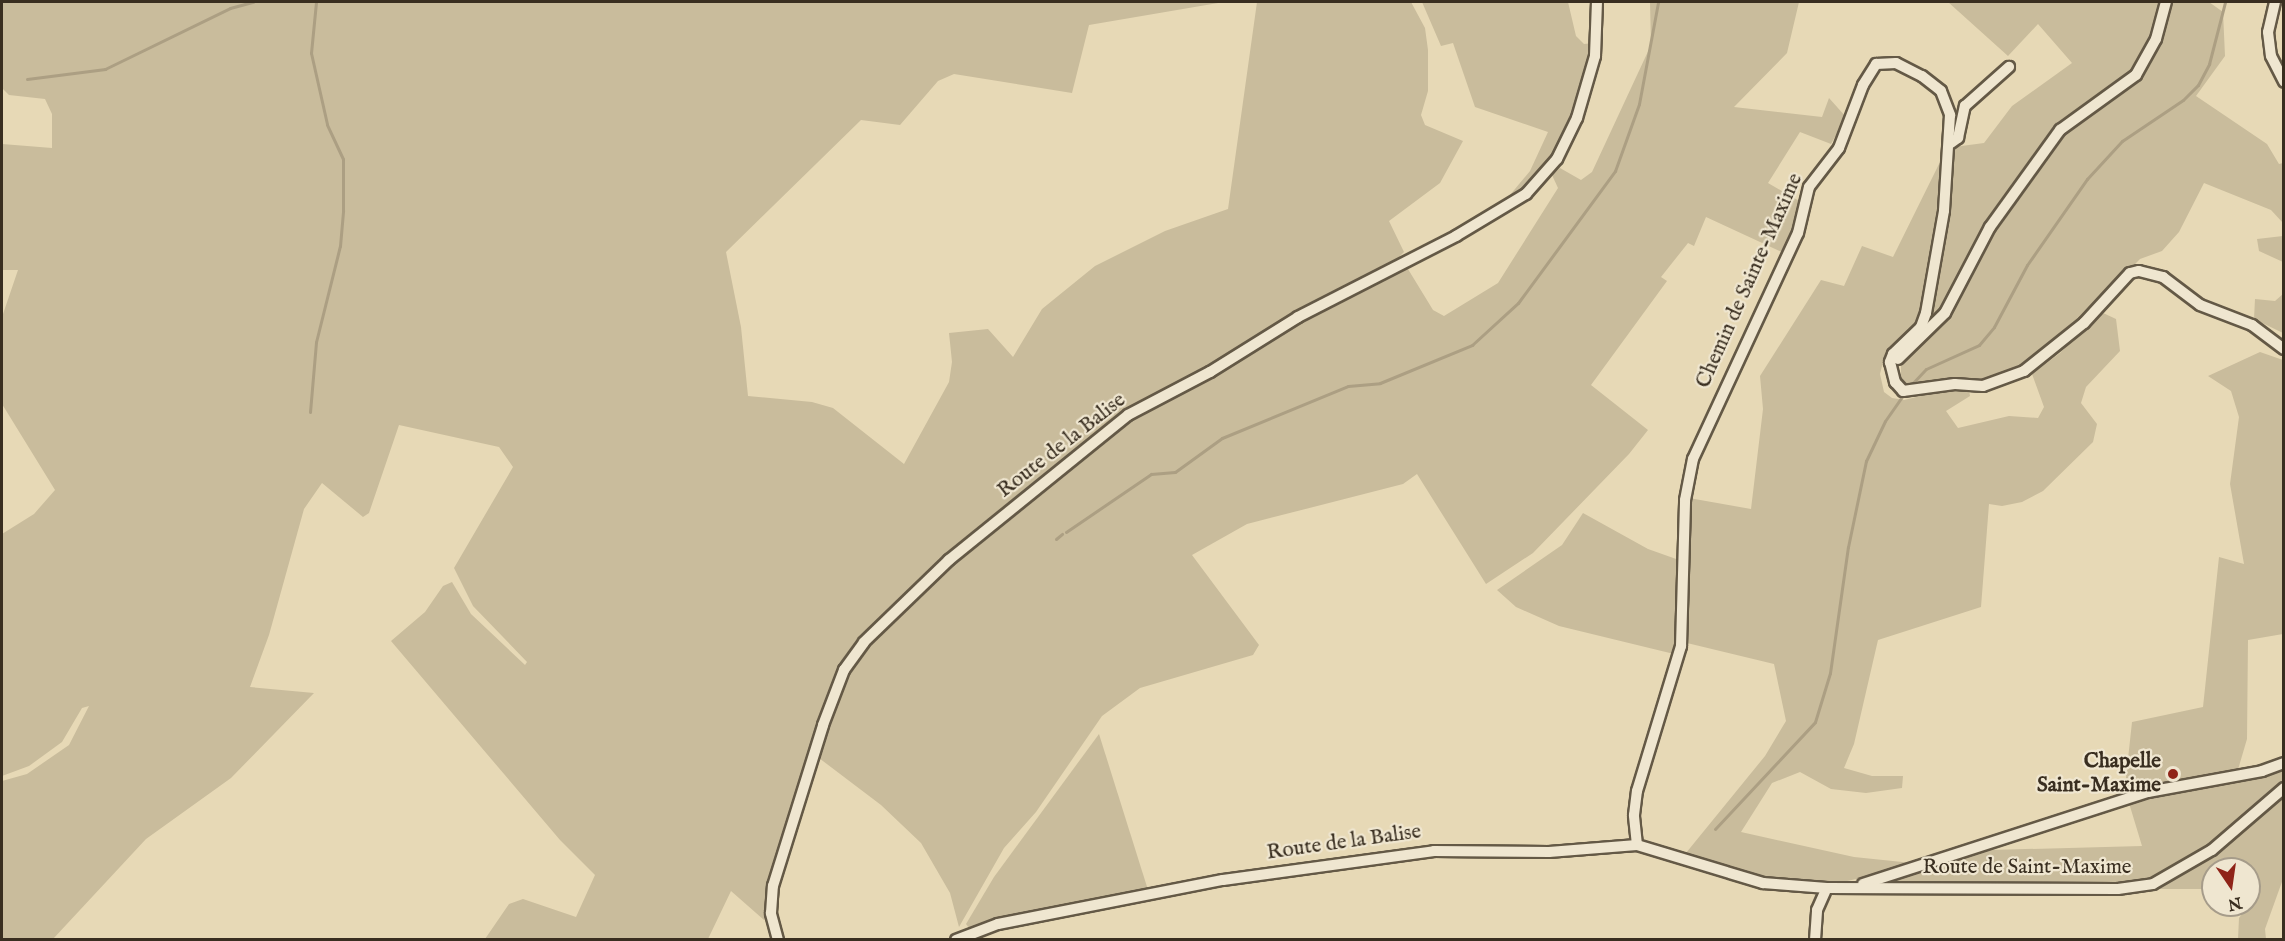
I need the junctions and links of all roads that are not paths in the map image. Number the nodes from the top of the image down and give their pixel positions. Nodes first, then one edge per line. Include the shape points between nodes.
1 (1597, 2) edge
2 (2166, 2) edge
3 (2275, 2) edge
4 (2009, 68) dead end
5 (2283, 82) edge
6 (1951, 143) junction
7 (2267, 334) junction
8 (2283, 339) edge
9 (2283, 349) edge
10 (1893, 367) junction
11 (2283, 763) edge
12 (2283, 788) edge
13 (1637, 845) junction
14 (1827, 888) junction
15 (1851, 888) junction
16 (778, 939) edge
17 (956, 939) edge
18 (1815, 939) edge

1 - 16 street, Route de la Balise via 1595,56 1577,118 1557,159 1526,194 1456,236 1298,317 1210,372 1128,415 949,560 864,642 844,670 827,714 776,875 771,913
2 - 10 street via 2144,64 2136,75 2060,130 1990,227 1945,313
3 - 5 street via 2268,32 2271,56
4 - 6 street via 1965,106 1958,138
6 - 10 street, Chemin de Sainte-Maxime via 1926,314 1921,327 1893,354
6 - 13 street, Chemin de Sainte-Maxime via 1950,114 1941,91 1922,76 1885,61 1870,71 1839,148 1809,187 1798,233 1712,412 1688,479 1681,646 1637,791
7 - 8 street
7 - 9 street
7 - 10 street via 2200,306 2163,277 2134,271 2063,342 2024,371 1983,386 1955,384 1907,392 1895,382
11 - 15 street via 2262,771 2148,792
12 - 15 street, Route de Saint-Maxime via 2268,806 2190,865 2137,888
13 - 14 street, Route de Saint-Maxime via 1763,883
13 - 17 street, Route de la Balise via 1549,852 1434,851 1324,863 1021,919
14 - 15 street, Route de Saint-Maxime
14 - 18 street via 1817,910

